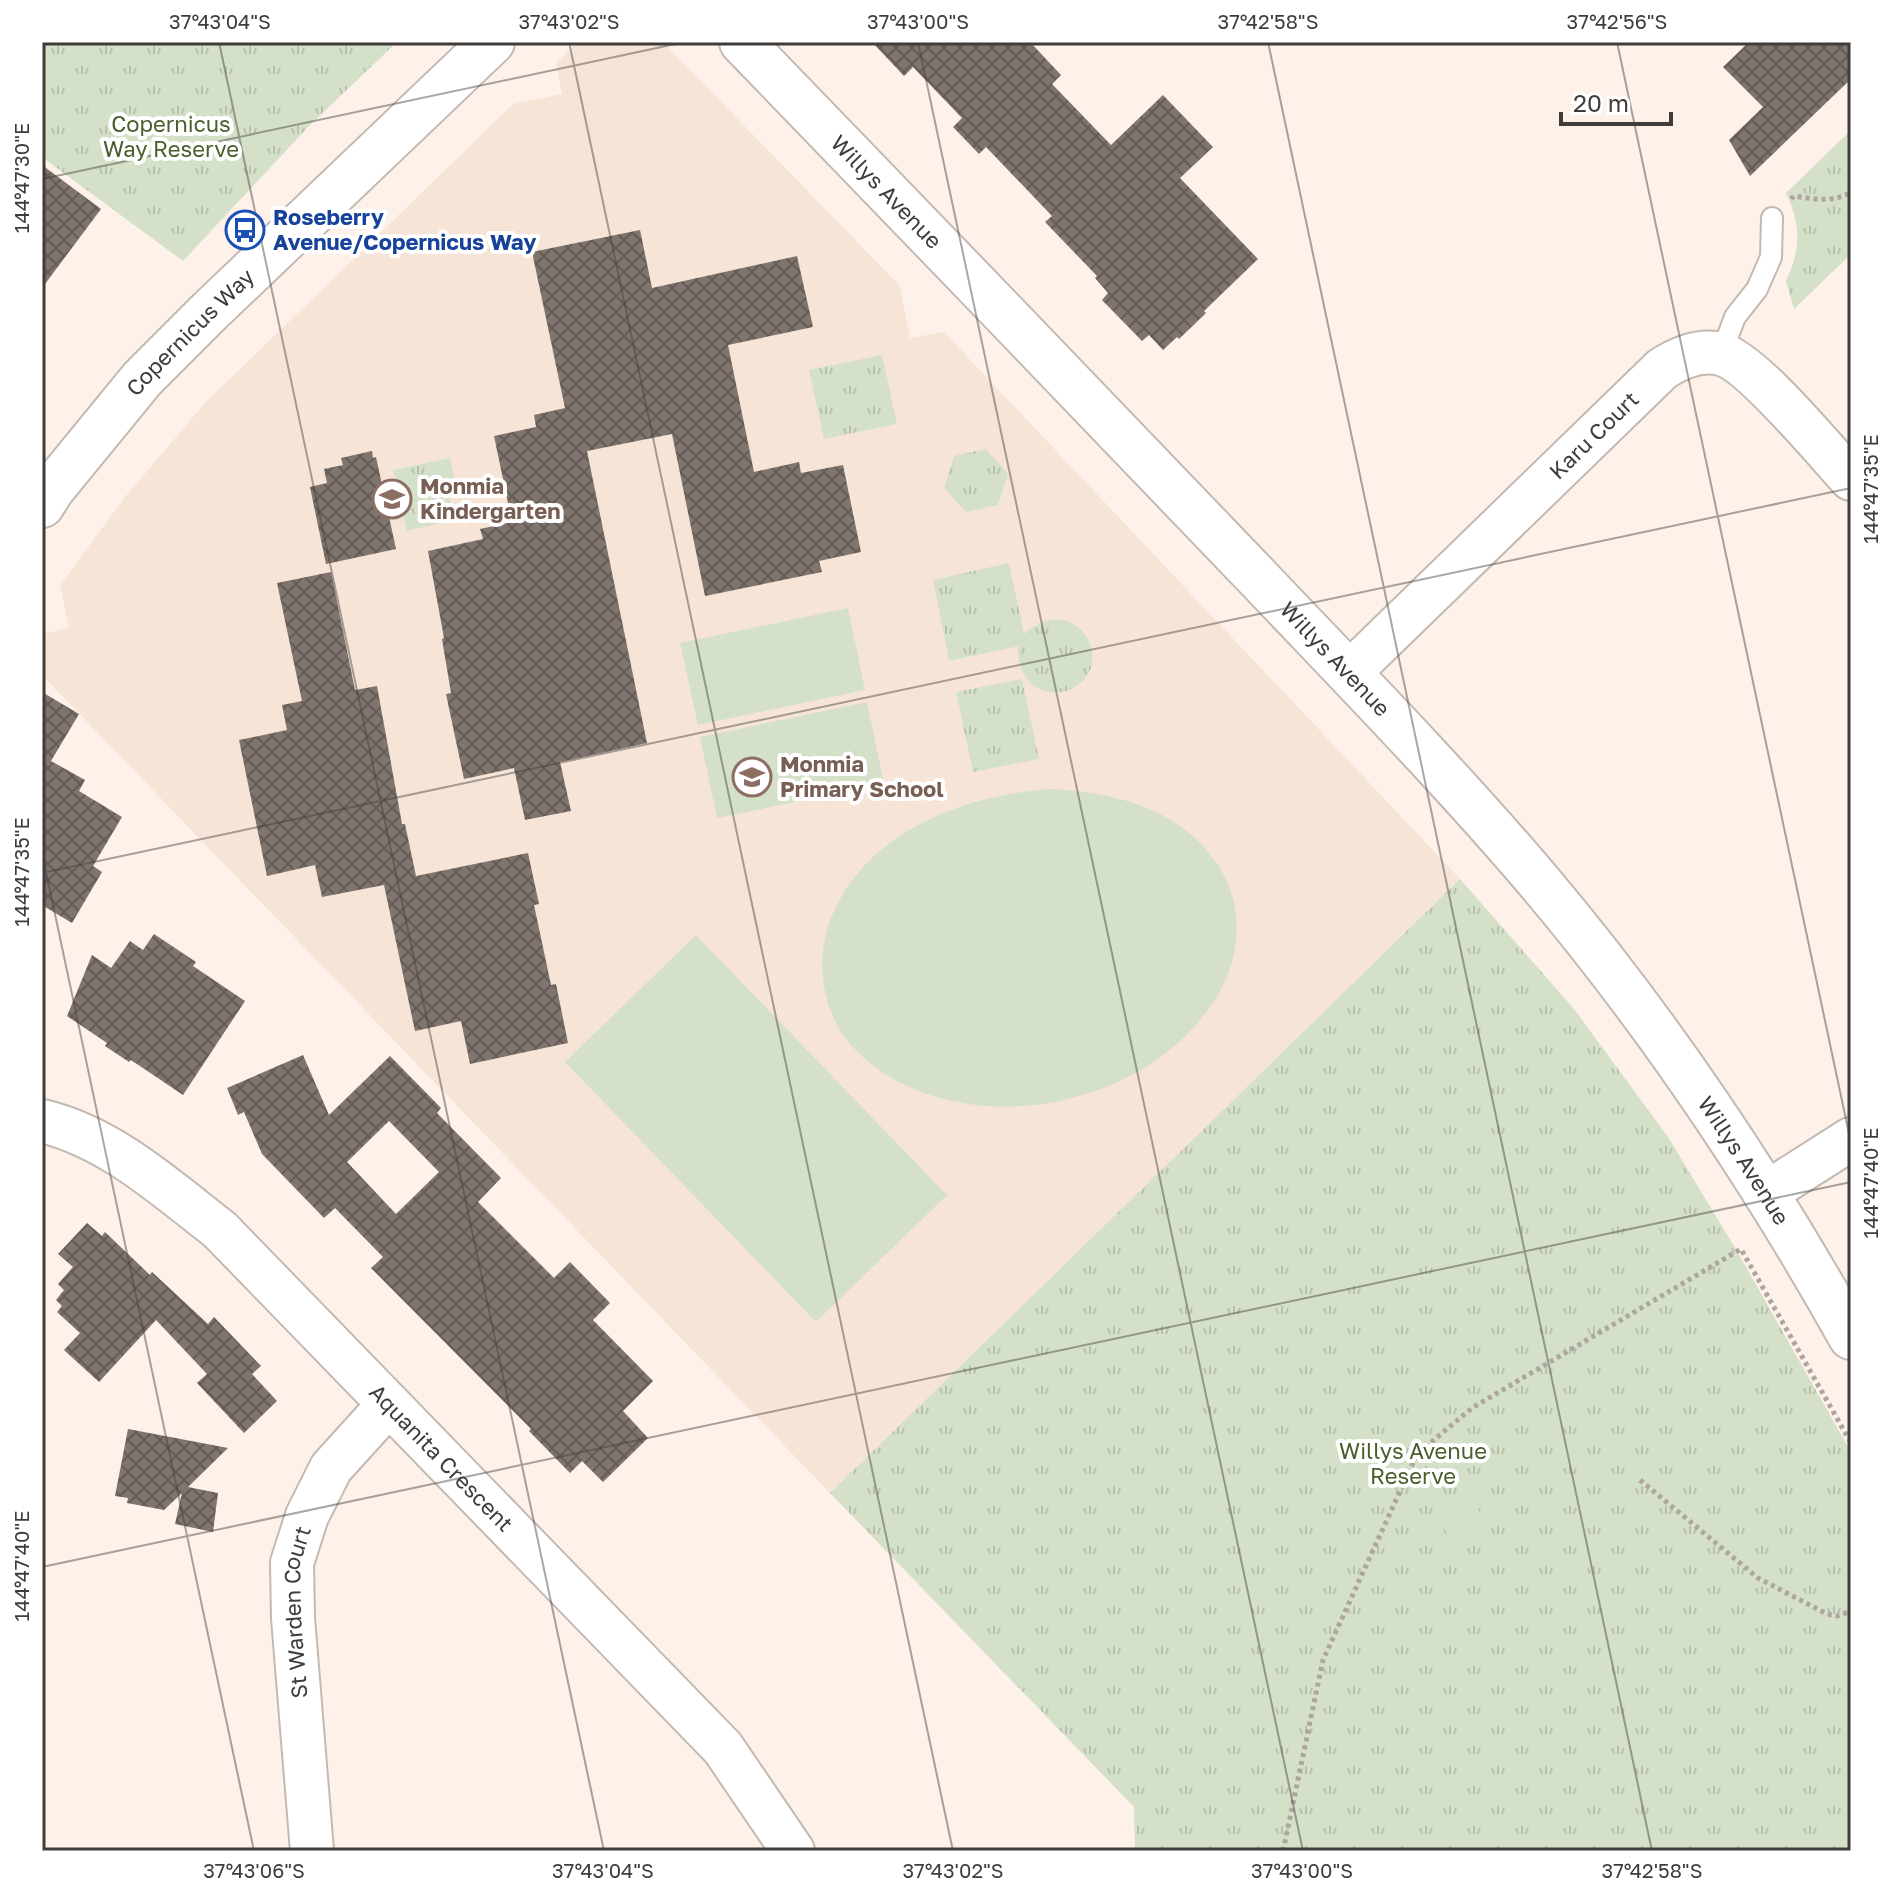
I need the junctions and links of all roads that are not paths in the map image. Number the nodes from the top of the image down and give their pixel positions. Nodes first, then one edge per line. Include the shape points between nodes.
1 (492, 42) edge
2 (742, 42) edge
3 (1772, 218) road end
4 (1721, 354) junction
5 (1851, 479) edge
6 (45, 492) edge
7 (1350, 672) junction
8 (42, 1121) edge
9 (1851, 1139) edge
10 (1766, 1193) junction
11 (1851, 1337) edge
12 (389, 1404) junction
13 (312, 1851) edge
14 (793, 1851) edge

1 - 6 street, Copernicus Way via 142,379
2 - 7 street, Willys Avenue
3 - 4 lane via 1771,257 1757,289 1735,317
4 - 5 street via 1744,366
4 - 7 street, Karu Court via 1695,354 1662,369
7 - 10 street, Willys Avenue via 1541,884 1663,1043
8 - 12 street, Aquanita Crescent via 68,1127 140,1168 220,1230
9 - 10 street
10 - 11 street, Willys Avenue
12 - 13 street, St Warden Court via 331,1468 292,1563
12 - 14 street, Aquanita Crescent via 723,1748

